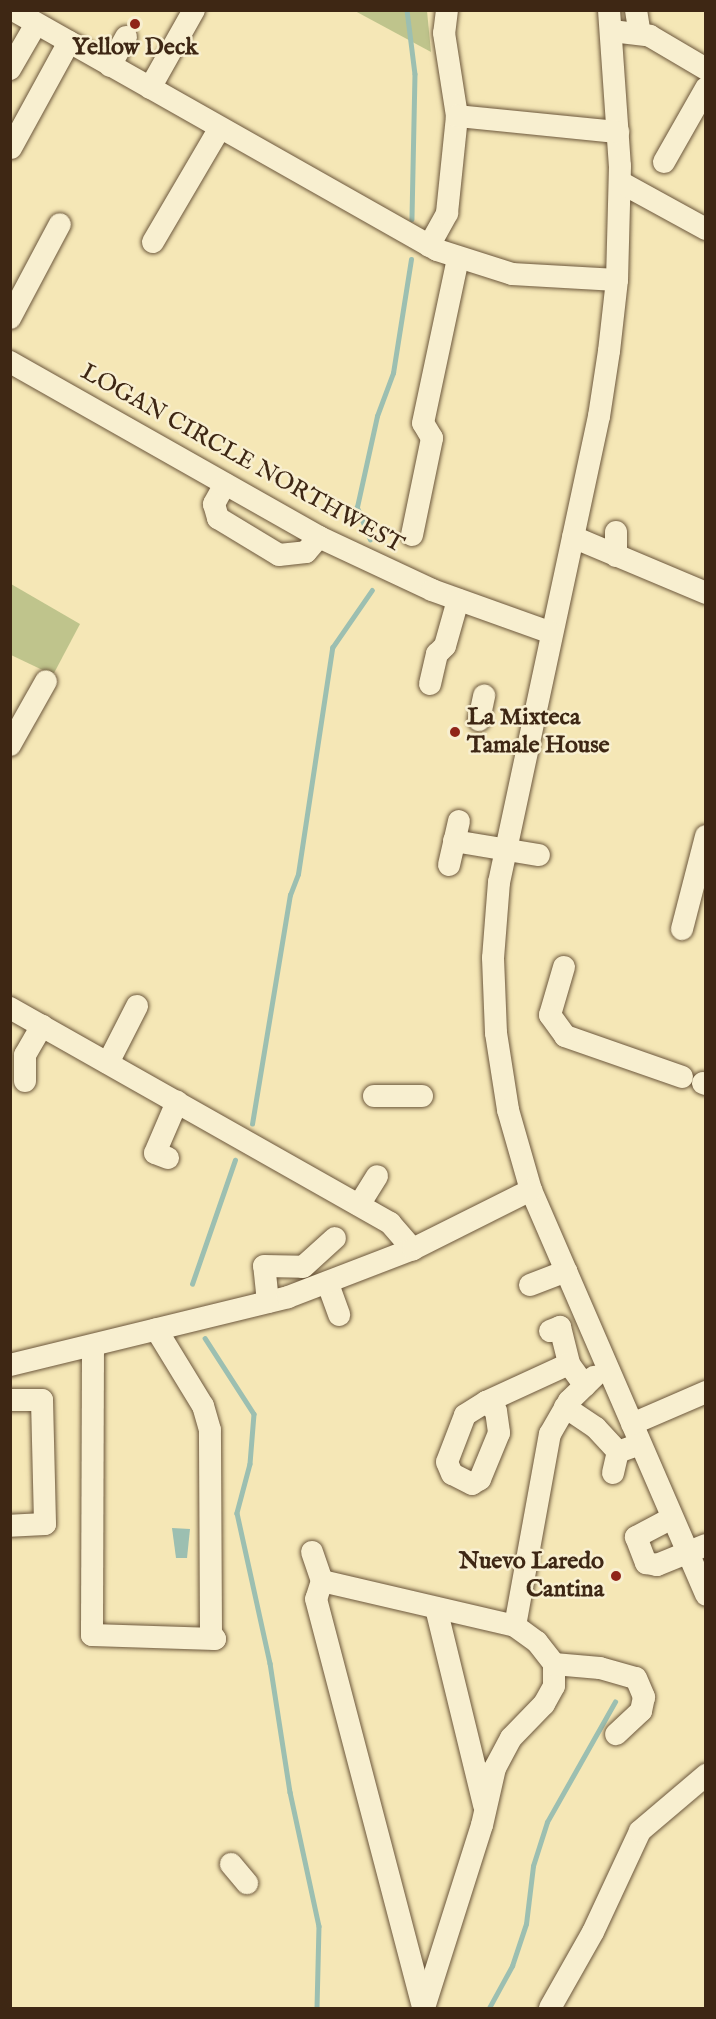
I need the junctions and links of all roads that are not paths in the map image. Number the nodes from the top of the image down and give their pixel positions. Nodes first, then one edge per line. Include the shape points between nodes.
1 (13, 10) edge
2 (194, 10) edge
3 (447, 10) edge
4 (636, 10) edge
5 (611, 21) edge
6 (36, 24) junction
7 (640, 34) junction
8 (126, 38) dead end
9 (69, 42) junction
10 (110, 66) junction
11 (10, 69) edge
12 (705, 69) edge
13 (150, 88) junction
14 (705, 88) edge
15 (457, 116) junction
16 (220, 128) junction
17 (618, 132) junction
18 (11, 148) edge
19 (664, 162) dead end
20 (620, 182) junction
21 (60, 224) dead end
22 (705, 229) edge
23 (153, 242) dead end
24 (429, 246) junction
25 (458, 259) junction
26 (616, 280) junction
27 (10, 318) edge
28 (11, 364) edge
29 (225, 484) junction
30 (321, 532) junction
31 (616, 532) dead end
32 (412, 536) dead end
33 (573, 537) junction
34 (616, 556) junction
35 (705, 593) edge
36 (458, 600) junction
37 (552, 633) junction
38 (46, 681) dead end
39 (430, 684) dead end
40 (484, 696) dead end
41 (479, 720) dead end
42 (10, 745) edge
43 (705, 836) edge
44 (504, 852) junction
45 (539, 855) dead end
46 (449, 865) dead end
47 (682, 929) dead end
48 (564, 967) dead end
49 (137, 1006) dead end
50 (10, 1008) edge
51 (42, 1026) junction
52 (18, 1051) edge
53 (108, 1063) junction
54 (25, 1081) dead end
55 (697, 1081) edge
56 (374, 1096) dead end
57 (422, 1096) dead end
58 (177, 1102) junction
59 (168, 1158) dead end
60 (377, 1176) dead end
61 (531, 1190) junction
62 (359, 1205) junction
63 (335, 1238) dead end
64 (413, 1249) junction
65 (566, 1271) junction
66 (327, 1284) junction
67 (530, 1285) dead end
68 (268, 1302) junction
69 (339, 1315) dead end
70 (156, 1329) junction
71 (550, 1331) dead end
72 (93, 1347) junction
73 (569, 1364) junction
74 (10, 1365) edge
75 (606, 1365) junction
76 (585, 1386) junction
77 (705, 1392) edge
78 (10, 1400) edge
79 (486, 1402) dead end
80 (565, 1407) junction
81 (636, 1434) junction
82 (672, 1518) junction
83 (10, 1526) edge
84 (696, 1549) edge
85 (312, 1552) dead end
86 (322, 1581) junction
87 (705, 1595) edge
88 (436, 1608) junction
89 (515, 1626) junction
90 (554, 1664) junction
91 (616, 1734) dead end
92 (705, 1775) edge
93 (485, 1810) junction
94 (231, 1864) dead end
95 (248, 1883) dead end
96 (424, 2008) edge
97 (550, 2008) edge

1 - 6 street
2 - 13 street
3 - 15 street via 444,33
4 - 7 street
5 - 7 street
5 - 17 street
6 - 9 street
6 - 11 street
7 - 12 street
8 - 10 street
9 - 10 street
9 - 18 street
10 - 13 street
13 - 16 street
14 - 19 street
15 - 17 street
15 - 24 street via 447,213
16 - 23 street
16 - 24 street
17 - 20 street
20 - 22 street
20 - 26 street
21 - 27 street
24 - 25 street
25 - 26 street via 512,274
25 - 32 street via 423,423 432,438
26 - 33 street via 599,416
28 - 29 street, LOGAN CIRCLE NORTHWEST via 157,456 199,459
29 - 30 street, LOGAN CIRCLE NORTHWEST
29 - 30 street via 214,504 214,513 244,535 286,556 311,550
30 - 36 street, LOGAN CIRCLE NORTHWEST
31 - 34 street
33 - 34 street
33 - 37 street
34 - 35 street
36 - 37 street, LOGAN CIRCLE NORTHWEST
36 - 39 street via 446,646 437,654
37 - 44 street
38 - 42 street
40 - 41 street
43 - 47 street
44 - 45 street
44 - 46 street via 457,831
44 - 61 street via 493,958 496,1033 508,1110
48 - 55 street via 550,1015 565,1036
49 - 53 street
50 - 51 street
51 - 52 street
51 - 53 street
52 - 54 street
53 - 58 street
56 - 57 street
58 - 59 street via 155,1153
58 - 62 street
60 - 62 street
61 - 64 street
61 - 65 street
62 - 64 street via 402,1232
63 - 68 street via 303,1267 264,1266
64 - 66 street
65 - 67 street
65 - 75 street
66 - 68 street
66 - 69 street
68 - 70 street
70 - 72 street
70 - 72 street via 203,1406 213,1452 211,1633 215,1639 92,1635
71 - 73 street via 560,1327
72 - 74 street
73 - 76 street
73 - 79 street
75 - 76 street
75 - 81 street
76 - 80 street
77 - 81 street
78 - 83 street via 42,1400 45,1524
80 - 81 street via 596,1428 615,1463
80 - 89 street via 550,1434
81 - 82 street
82 - 84 street
82 - 84 street via 636,1537 646,1563 657,1565
84 - 87 street
85 - 86 street
86 - 88 street
86 - 96 street via 316,1599
88 - 89 street
88 - 93 street
89 - 90 street via 537,1642
90 - 91 street via 600,1668 636,1678 644,1697 641,1711
90 - 93 street via 554,1686 511,1738 495,1768
92 - 97 street via 639,1831 593,1932
93 - 96 street
94 - 95 street

